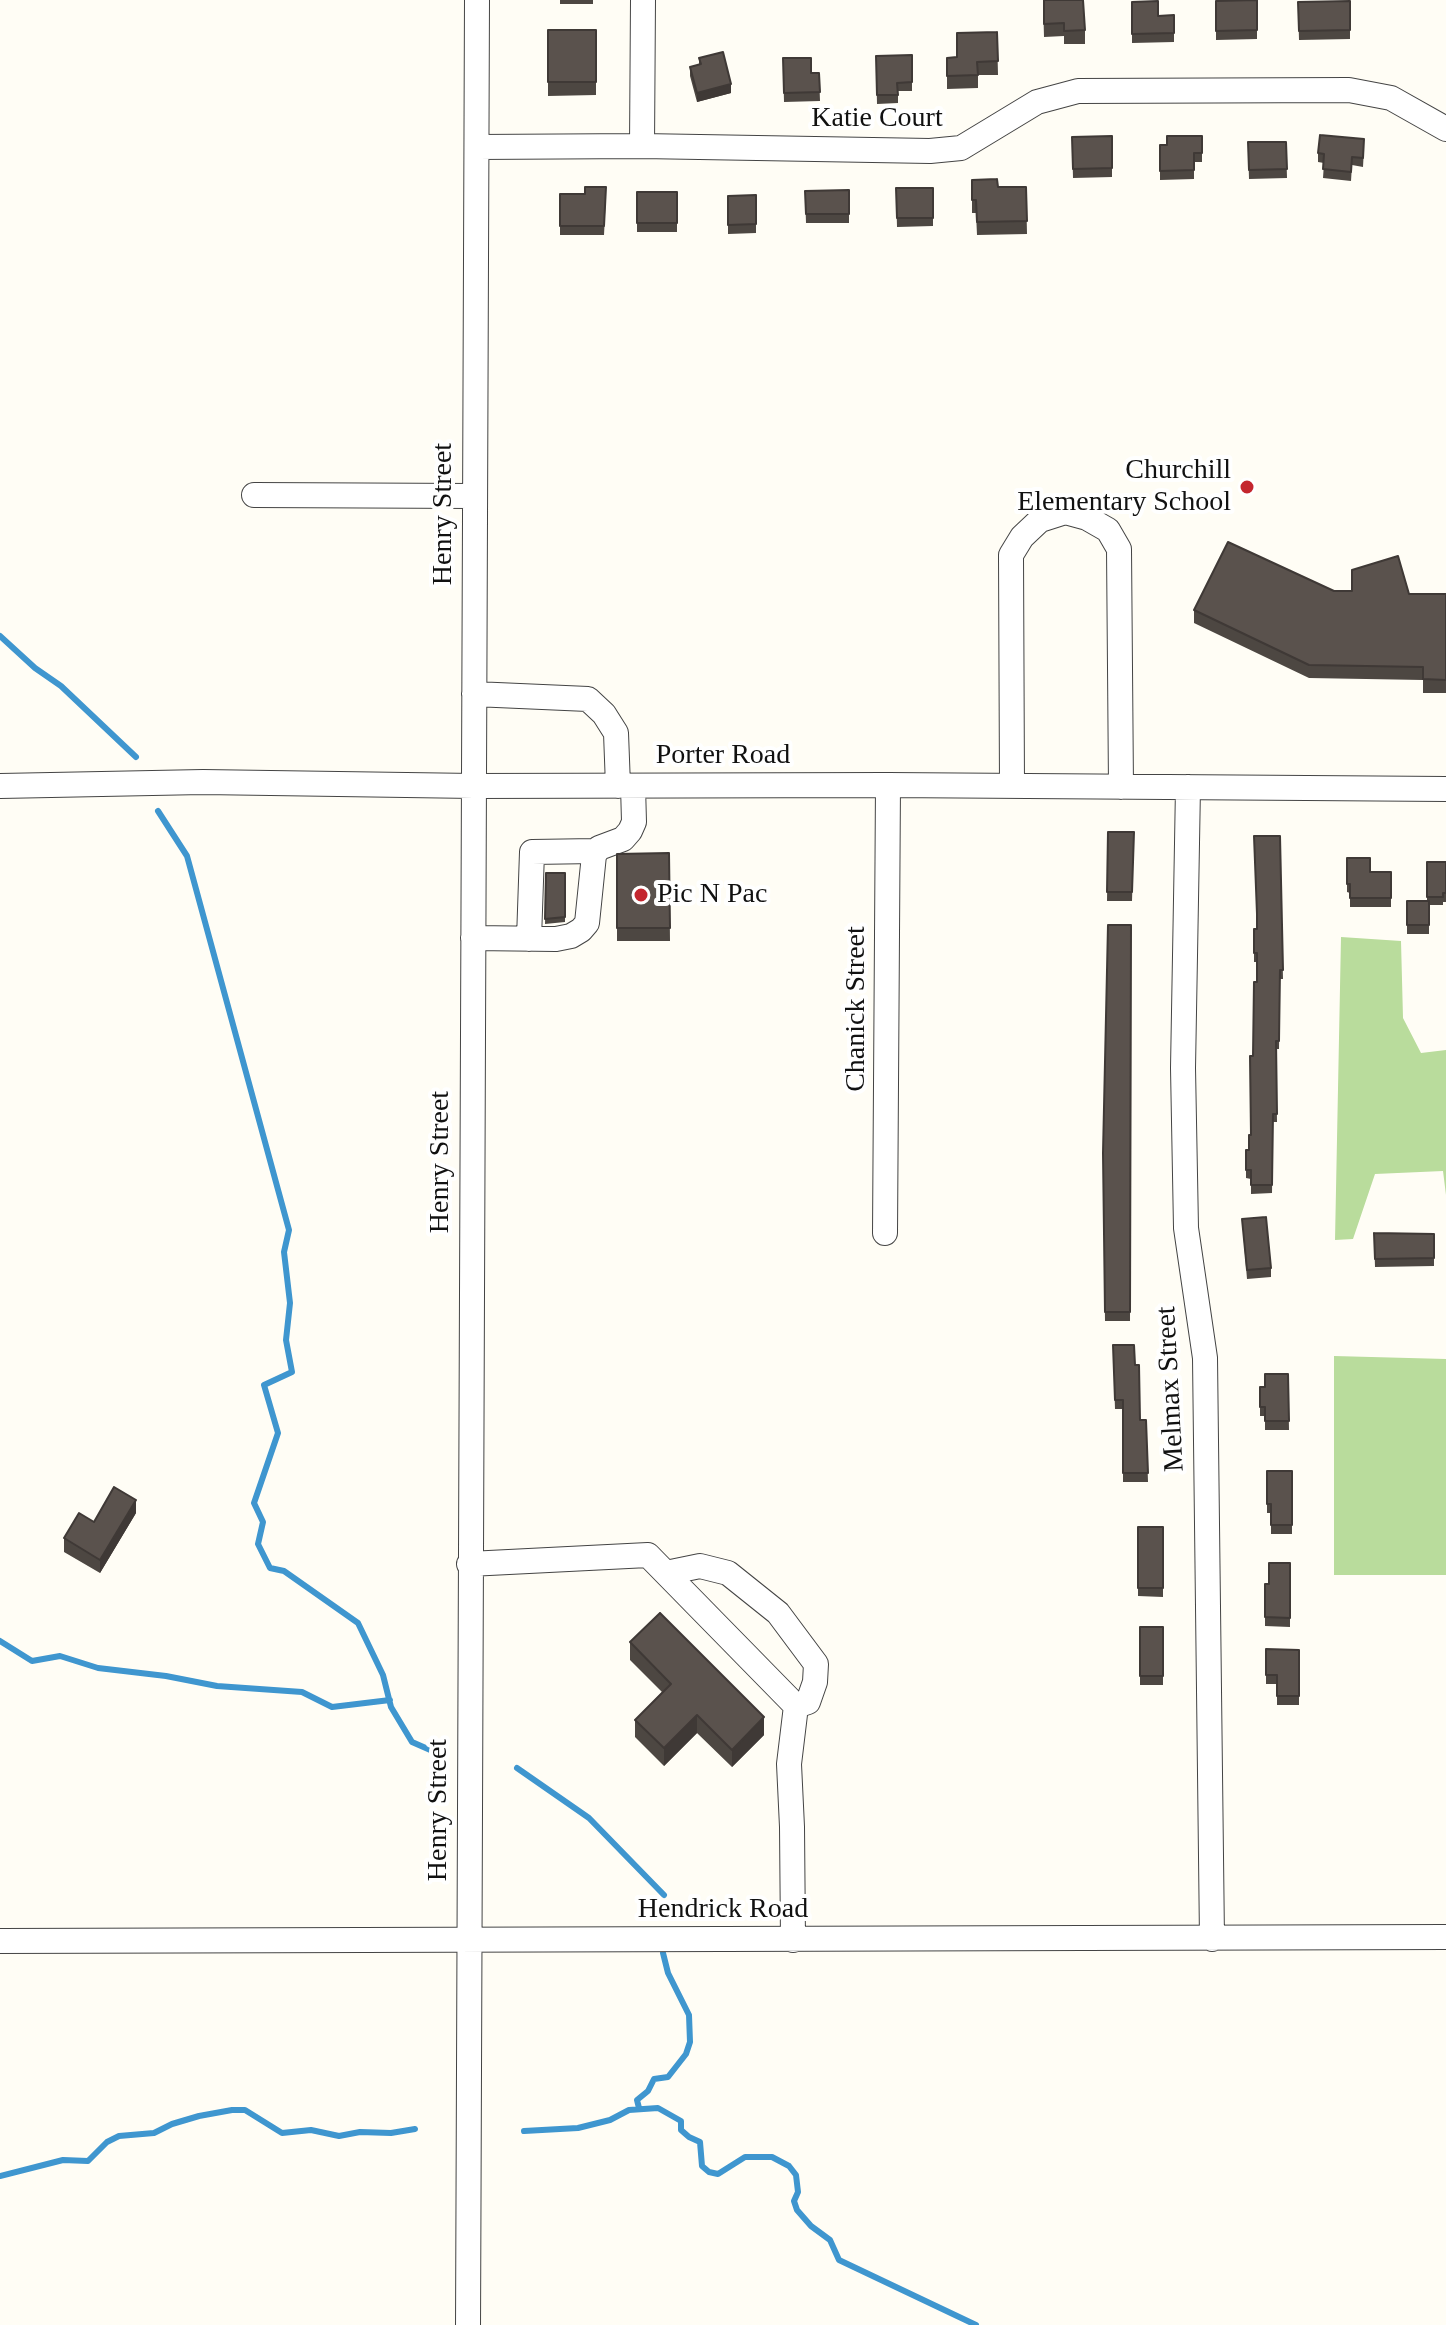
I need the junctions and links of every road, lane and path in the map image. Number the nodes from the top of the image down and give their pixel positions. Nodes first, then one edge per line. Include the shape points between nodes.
1 (477, 0) edge
2 (643, 0) edge
3 (1446, 129) edge
4 (642, 146) junction
5 (477, 147) junction
6 (254, 495) dead end
7 (473, 496) junction
8 (474, 694) junction
9 (888, 785) junction
10 (0, 786) edge
11 (474, 786) junction
12 (626, 786) junction
13 (1012, 786) junction
14 (1121, 787) junction
15 (1188, 787) junction
16 (1446, 789) edge
17 (595, 851) junction
18 (473, 938) junction
19 (529, 939) junction
20 (885, 1233) dead end
21 (469, 1564) junction
22 (666, 1573) junction
23 (796, 1706) junction
24 (1446, 1937) edge
25 (1212, 1939) junction
26 (793, 1940) junction
27 (0, 1941) edge
28 (468, 1941) junction
29 (468, 2325) edge

1 - 5 street, Henry Street
2 - 4 street
3 - 4 street, Katie Court via 1391,98 1349,90 1078,91 1037,102 961,148
4 - 5 street, Katie Court
5 - 7 street, Henry Street
6 - 7 street
7 - 8 street, Henry Street
8 - 11 street, Henry Street
8 - 12 street via 588,699 616,733
9 - 12 street, Porter Road
9 - 13 street, Porter Road
9 - 20 street, Chanick Street
10 - 11 street, Porter Road
11 - 12 street, Porter Road
11 - 18 street, Henry Street
12 - 17 street via 634,822 630,831
13 - 14 street, Porter Road
13 - 14 street via 1011,555 1040,520 1065,512 1108,530 1119,549
14 - 15 street, Porter Road
15 - 16 street, Porter Road
15 - 25 street, Melmax Street via 1186,1213 1205,1358
17 - 19 street via 587,923 571,936
17 - 19 street via 532,852
18 - 19 street
18 - 21 street, Henry Street
21 - 22 street via 648,1555
21 - 28 street, Henry Street
22 - 23 street
22 - 23 street via 700,1566 728,1573 778,1613 816,1664 808,1702
23 - 26 street via 789,1764
24 - 25 street, Hendrick Road
25 - 26 street, Hendrick Road
26 - 28 street, Hendrick Road
27 - 28 street, Hendrick Road
28 - 29 street, Henry Street

